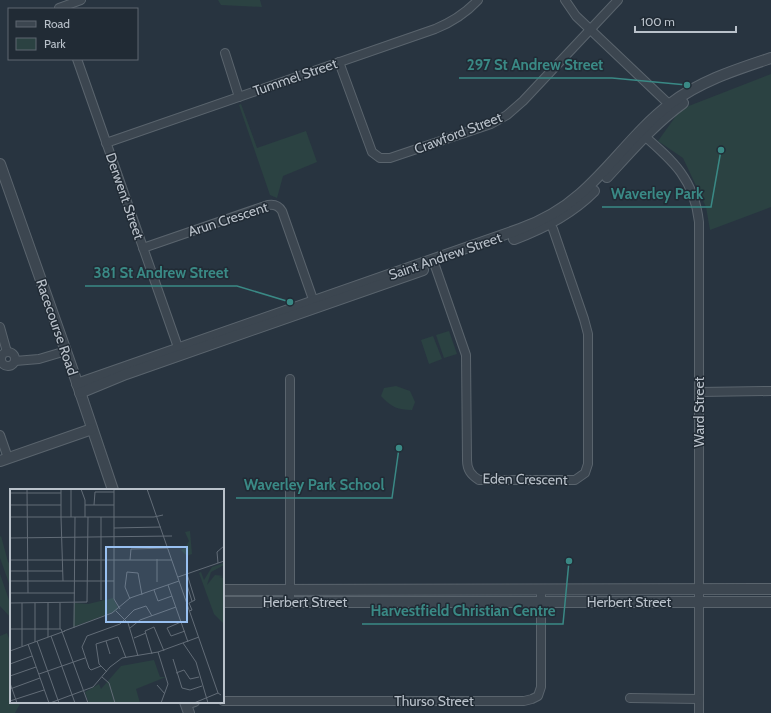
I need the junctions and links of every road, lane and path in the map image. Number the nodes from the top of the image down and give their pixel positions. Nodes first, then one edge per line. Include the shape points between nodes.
1 (81, 0) edge
2 (478, 0) edge
3 (565, 0) edge
4 (618, 0) edge
5 (58, 6) edge
6 (590, 29) junction
7 (225, 53) dead end
8 (771, 58) edge
9 (77, 60) edge
10 (339, 62) junction
11 (771, 65) edge
12 (240, 97) junction
13 (672, 106) junction
14 (642, 134) junction
15 (106, 143) junction
16 (0, 164) edge
17 (548, 221) junction
18 (143, 248) junction
19 (434, 263) junction
20 (315, 304) junction
21 (0, 327) edge
22 (66, 351) junction
23 (7, 352) junction
24 (180, 352) junction
25 (15, 361) junction
26 (1, 362) edge
27 (290, 379) dead end
28 (79, 388) junction
29 (699, 392) junction
30 (771, 392) edge
31 (92, 429) junction
32 (0, 435) edge
33 (4, 460) edge
34 (113, 489) edge
35 (541, 589) junction
36 (699, 589) junction
37 (771, 589) edge
38 (224, 590) edge
39 (290, 590) junction
40 (413, 590) junction
41 (224, 602) edge
42 (290, 602) junction
43 (413, 602) junction
44 (541, 602) junction
45 (699, 602) junction
46 (771, 602) edge
47 (630, 698) dead end
48 (699, 699) junction
49 (224, 701) edge
50 (699, 713) edge

1 - 5 street
2 - 10 street, Tummel Street via 464,14 450,22
3 - 6 street via 576,16
4 - 6 street, Crawford Street
6 - 10 street, Crawford Street via 523,101 499,120 385,159 372,152 369,147
6 - 13 street
7 - 12 street
8 - 13 street, Saint Andrew Street via 713,78
9 - 15 street, Derwent Street
10 - 12 street, Tummel Street
11 - 13 street, Saint Andrew Street via 712,86
12 - 15 street, Tummel Street
13 - 14 street, Saint Andrew Street
14 - 17 street, Saint Andrew Street via 583,202 565,215
14 - 29 street, Ward Street via 680,171 692,193 697,211
15 - 18 street, Derwent Street
16 - 22 street, Racecourse Road
17 - 19 street, Saint Andrew Street via 532,232
17 - 19 street, Eden Crescent via 588,334 588,464 585,473 575,480 479,480 468,470 466,355
18 - 20 street, Arun Crescent via 273,204 282,211
18 - 24 street, Derwent Street
19 - 20 street, Saint Andrew Street
20 - 24 street, Saint Andrew Street
21 - 23 street
22 - 25 street via 39,359
22 - 28 street, Racecourse Road
23 - 25 street via 14,355
23 - 26 street via 2,356
24 - 28 street, Saint Andrew Street
25 - 26 street via 9,365
27 - 39 street
28 - 31 street, Racecourse Road
29 - 30 street
29 - 36 street, Ward Street
31 - 33 street
31 - 34 street, Racecourse Road
32 - 33 street
35 - 36 street, Herbert Street
35 - 40 street, Herbert Street
35 - 44 street, Thurso Street
36 - 37 street, Herbert Street
36 - 45 street, Ward Street
38 - 39 street, Herbert Street
39 - 40 street, Herbert Street
39 - 42 street
40 - 43 street
41 - 42 street, Herbert Street
42 - 43 street, Herbert Street
43 - 44 street, Herbert Street
44 - 45 street, Herbert Street
44 - 49 street, Thurso Street via 541,687 538,696 532,699
45 - 46 street, Herbert Street
45 - 48 street, Ward Street
47 - 48 street
48 - 50 street, Ward Street

